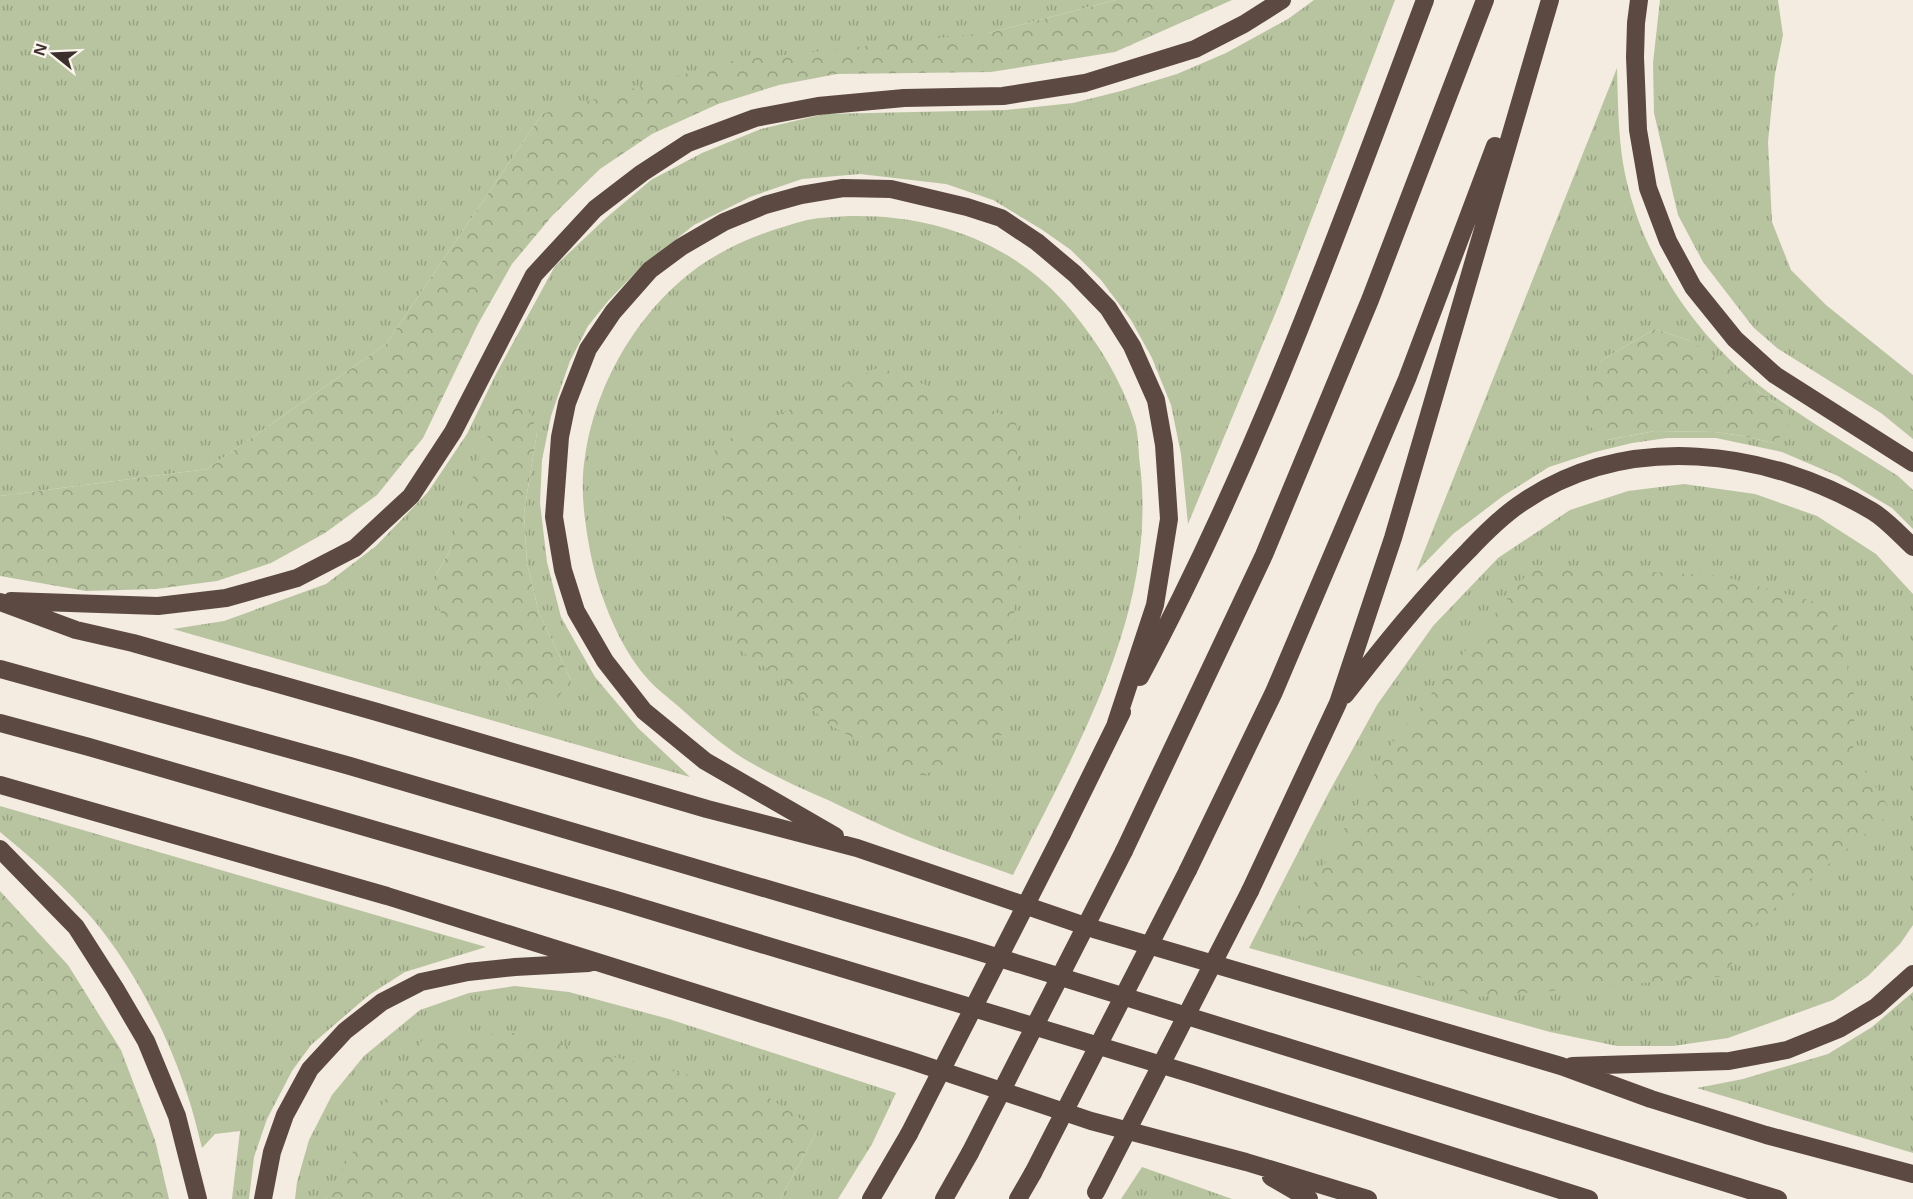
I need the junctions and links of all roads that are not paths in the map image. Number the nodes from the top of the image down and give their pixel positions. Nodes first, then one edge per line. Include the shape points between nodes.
1 (1282, 0) edge
2 (1425, 0) edge
3 (1485, 0) edge
4 (1550, 0) edge
5 (1639, 0) edge
6 (1542, 23) junction
7 (1913, 464) edge
8 (1913, 547) edge
9 (0, 602) edge
10 (0, 669) edge
11 (1338, 703) junction
12 (0, 723) edge
13 (1116, 723) junction
14 (0, 785) edge
15 (857, 848) junction
16 (0, 849) edge
17 (602, 962) junction
18 (1913, 974) edge
19 (1561, 1066) junction
20 (1246, 1162) junction
21 (1913, 1174) edge
22 (1093, 1196) edge
23 (198, 1199) edge
24 (263, 1199) edge
25 (871, 1199) edge
26 (944, 1199) edge
27 (1018, 1199) edge
28 (1309, 1199) edge
29 (1368, 1199) edge
30 (1589, 1199) edge
31 (1778, 1199) edge

1 - 9 highway via 1195,49 1085,83 1003,96 904,98 818,106 755,118 688,143 595,209 534,275 447,441 411,496 355,548 297,578 226,598 158,606
2 - 13 highway via 1273,392 1182,599
3 - 26 highway, bridge via 1370,300 1264,555 1124,851
4 - 6 highway
5 - 7 highway via 1635,57 1638,130 1648,188 1668,242 1693,287 1735,339 1775,375
6 - 11 highway via 1392,538
6 - 27 highway, bridge via 1407,379 1274,692 1188,870
8 - 11 highway via 1874,513 1830,489 1779,470 1716,458 1661,455 1609,463 1566,478 1522,502 1485,534 1437,583
9 - 15 highway via 76,630
10 - 31 highway via 350,766 953,944
11 - 22 highway, bridge via 1250,891
12 - 30 highway via 604,897
13 - 15 highway via 1155,605 1169,519 1164,445 1156,400 1132,346 1108,308 1037,242 1001,218 923,196 891,189 843,188 765,205 724,222 650,270 613,312 588,349 567,403 560,437 554,517 563,570 576,611 605,661 644,711 705,761
13 - 25 highway, bridge via 909,1134
14 - 17 highway
15 - 19 highway via 1094,929
16 - 23 highway via 76,927 146,1041 177,1116
17 - 20 highway via 1091,1121
17 - 24 highway via 468,972 421,982 382,1002 345,1031 310,1069 282,1124
18 - 19 highway via 1876,1007 1839,1029 1787,1050 1729,1061
19 - 21 highway via 1755,1131
20 - 28 highway
20 - 29 highway

